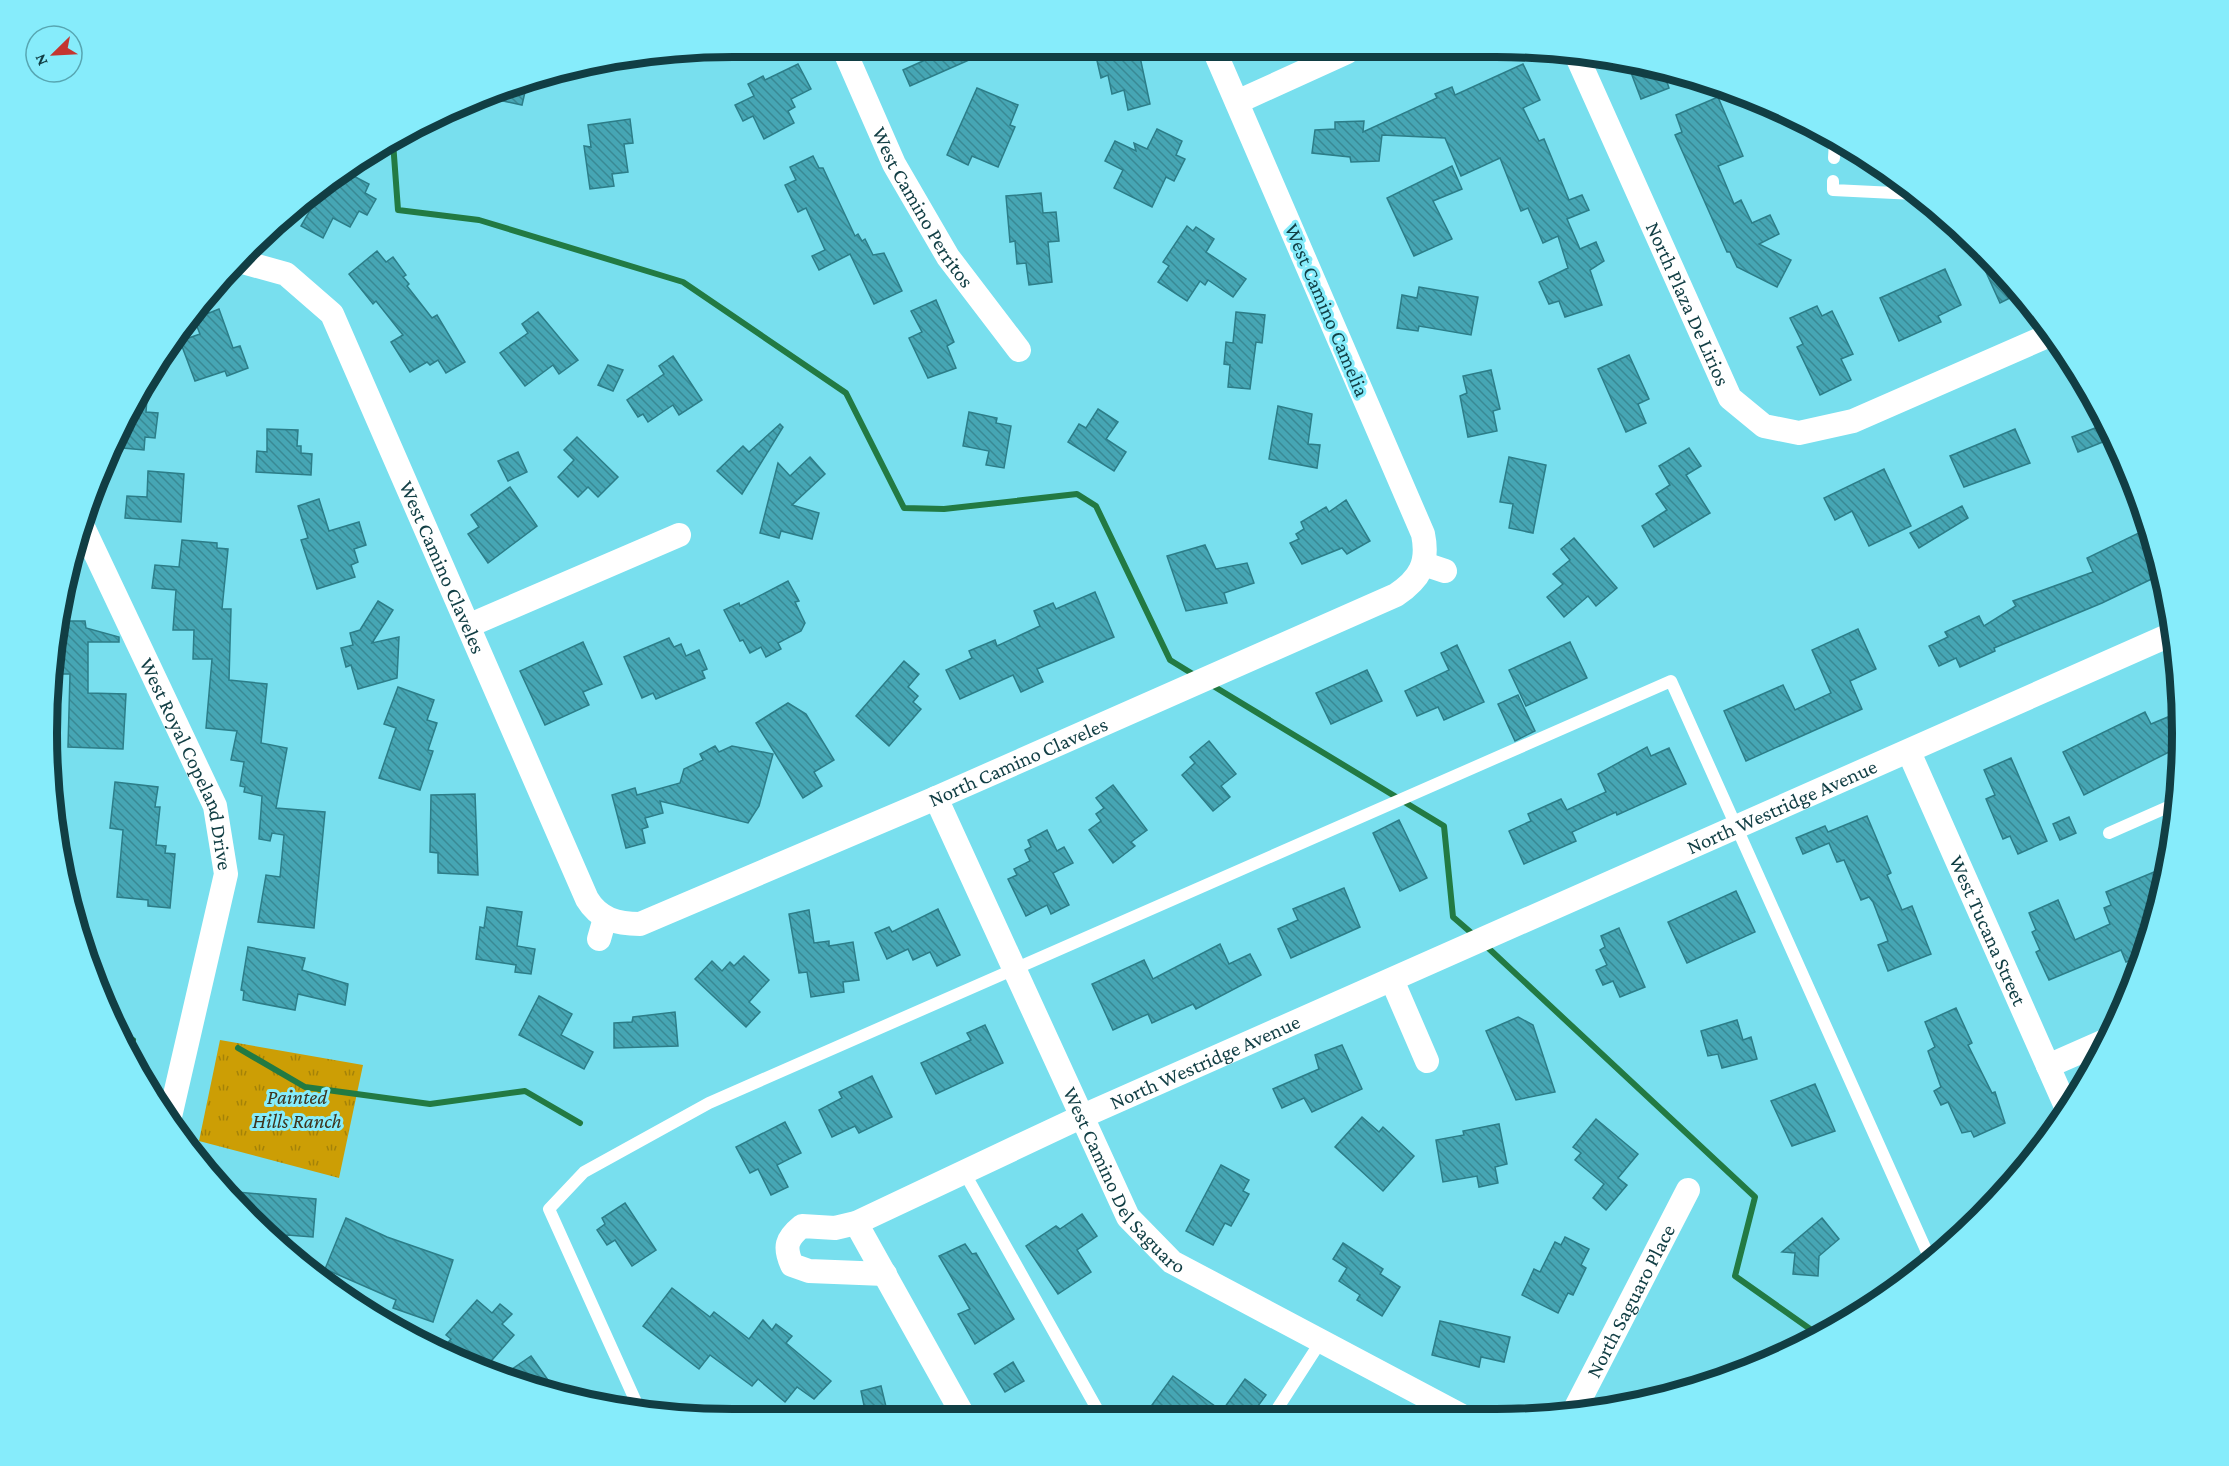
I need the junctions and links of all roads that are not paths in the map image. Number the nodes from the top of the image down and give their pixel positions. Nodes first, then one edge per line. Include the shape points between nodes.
1 (847, 57) edge
2 (1217, 57) edge
3 (1336, 57) edge
4 (1580, 63) edge
5 (1238, 102) junction
6 (1835, 148) edge
7 (1834, 158) dead end
8 (1833, 181) dead end
9 (1903, 193) edge
10 (247, 263) edge
11 (2044, 338) edge
12 (1019, 351) dead end
13 (87, 535) edge
14 (679, 535) dead end
15 (1430, 568) joint
16 (470, 625) junction
17 (2165, 637) edge
18 (1909, 752) junction
19 (936, 798) junction
20 (2168, 807) edge
21 (1737, 828) junction
22 (2109, 832) dead end
23 (602, 924) joint
24 (1015, 969) junction
25 (1392, 980) junction
26 (2095, 1046) edge
27 (1427, 1061) dead end
28 (2049, 1066) junction
29 (2063, 1100) edge
30 (172, 1110) edge
31 (1083, 1116) junction
32 (964, 1172) junction
33 (1688, 1190) dead end
34 (856, 1223) junction
35 (1927, 1253) edge
36 (885, 1274) junction
37 (1321, 1341) junction
38 (635, 1401) edge
39 (1578, 1404) edge
40 (960, 1409) edge
41 (1097, 1409) edge
42 (1277, 1409) edge
43 (1449, 1409) edge

1 - 12 street, West Camino Perritos via 894,164 948,257
2 - 5 street, West Camino Camelia
3 - 5 street
4 - 11 street, North Plaza De Lirios via 1730,398 1764,426 1799,433 1853,421
5 - 15 street, West Camino Camelia via 1423,534
6 - 7 lane
8 - 9 lane via 1833,190
10 - 16 street, West Camino Claveles via 286,274 332,314
13 - 30 street, West Royal Copeland Drive via 215,806 226,874
14 - 16 street
15 - 19 street, North Camino Claveles via 1396,595
16 - 23 street, West Camino Claveles via 587,899
17 - 18 street, North Westridge Avenue
18 - 21 street, North Westridge Avenue
18 - 28 street, West Tucana Street
19 - 23 street, North Camino Claveles via 650,921
19 - 24 street, West Camino Del Saguaro
20 - 22 lane
21 - 24 lane via 1671,681
21 - 25 street, North Westridge Avenue
21 - 35 lane
24 - 31 street, West Camino Del Saguaro
24 - 38 lane via 709,1103 584,1172 549,1209
25 - 27 street
25 - 31 street, North Westridge Avenue
26 - 28 street
28 - 29 street, West Tucana Street
31 - 32 street, North Westridge Avenue
31 - 37 street, West Camino Del Saguaro via 1128,1217 1172,1262
32 - 34 street, North Westridge Avenue
32 - 41 lane
33 - 39 street, North Saguaro Place
34 - 36 street
34 - 36 street, North Westridge Avenue via 835,1228 802,1226 789,1236 785,1250 792,1265 809,1271
36 - 40 street
37 - 42 lane
37 - 43 street, West Camino Del Saguaro

